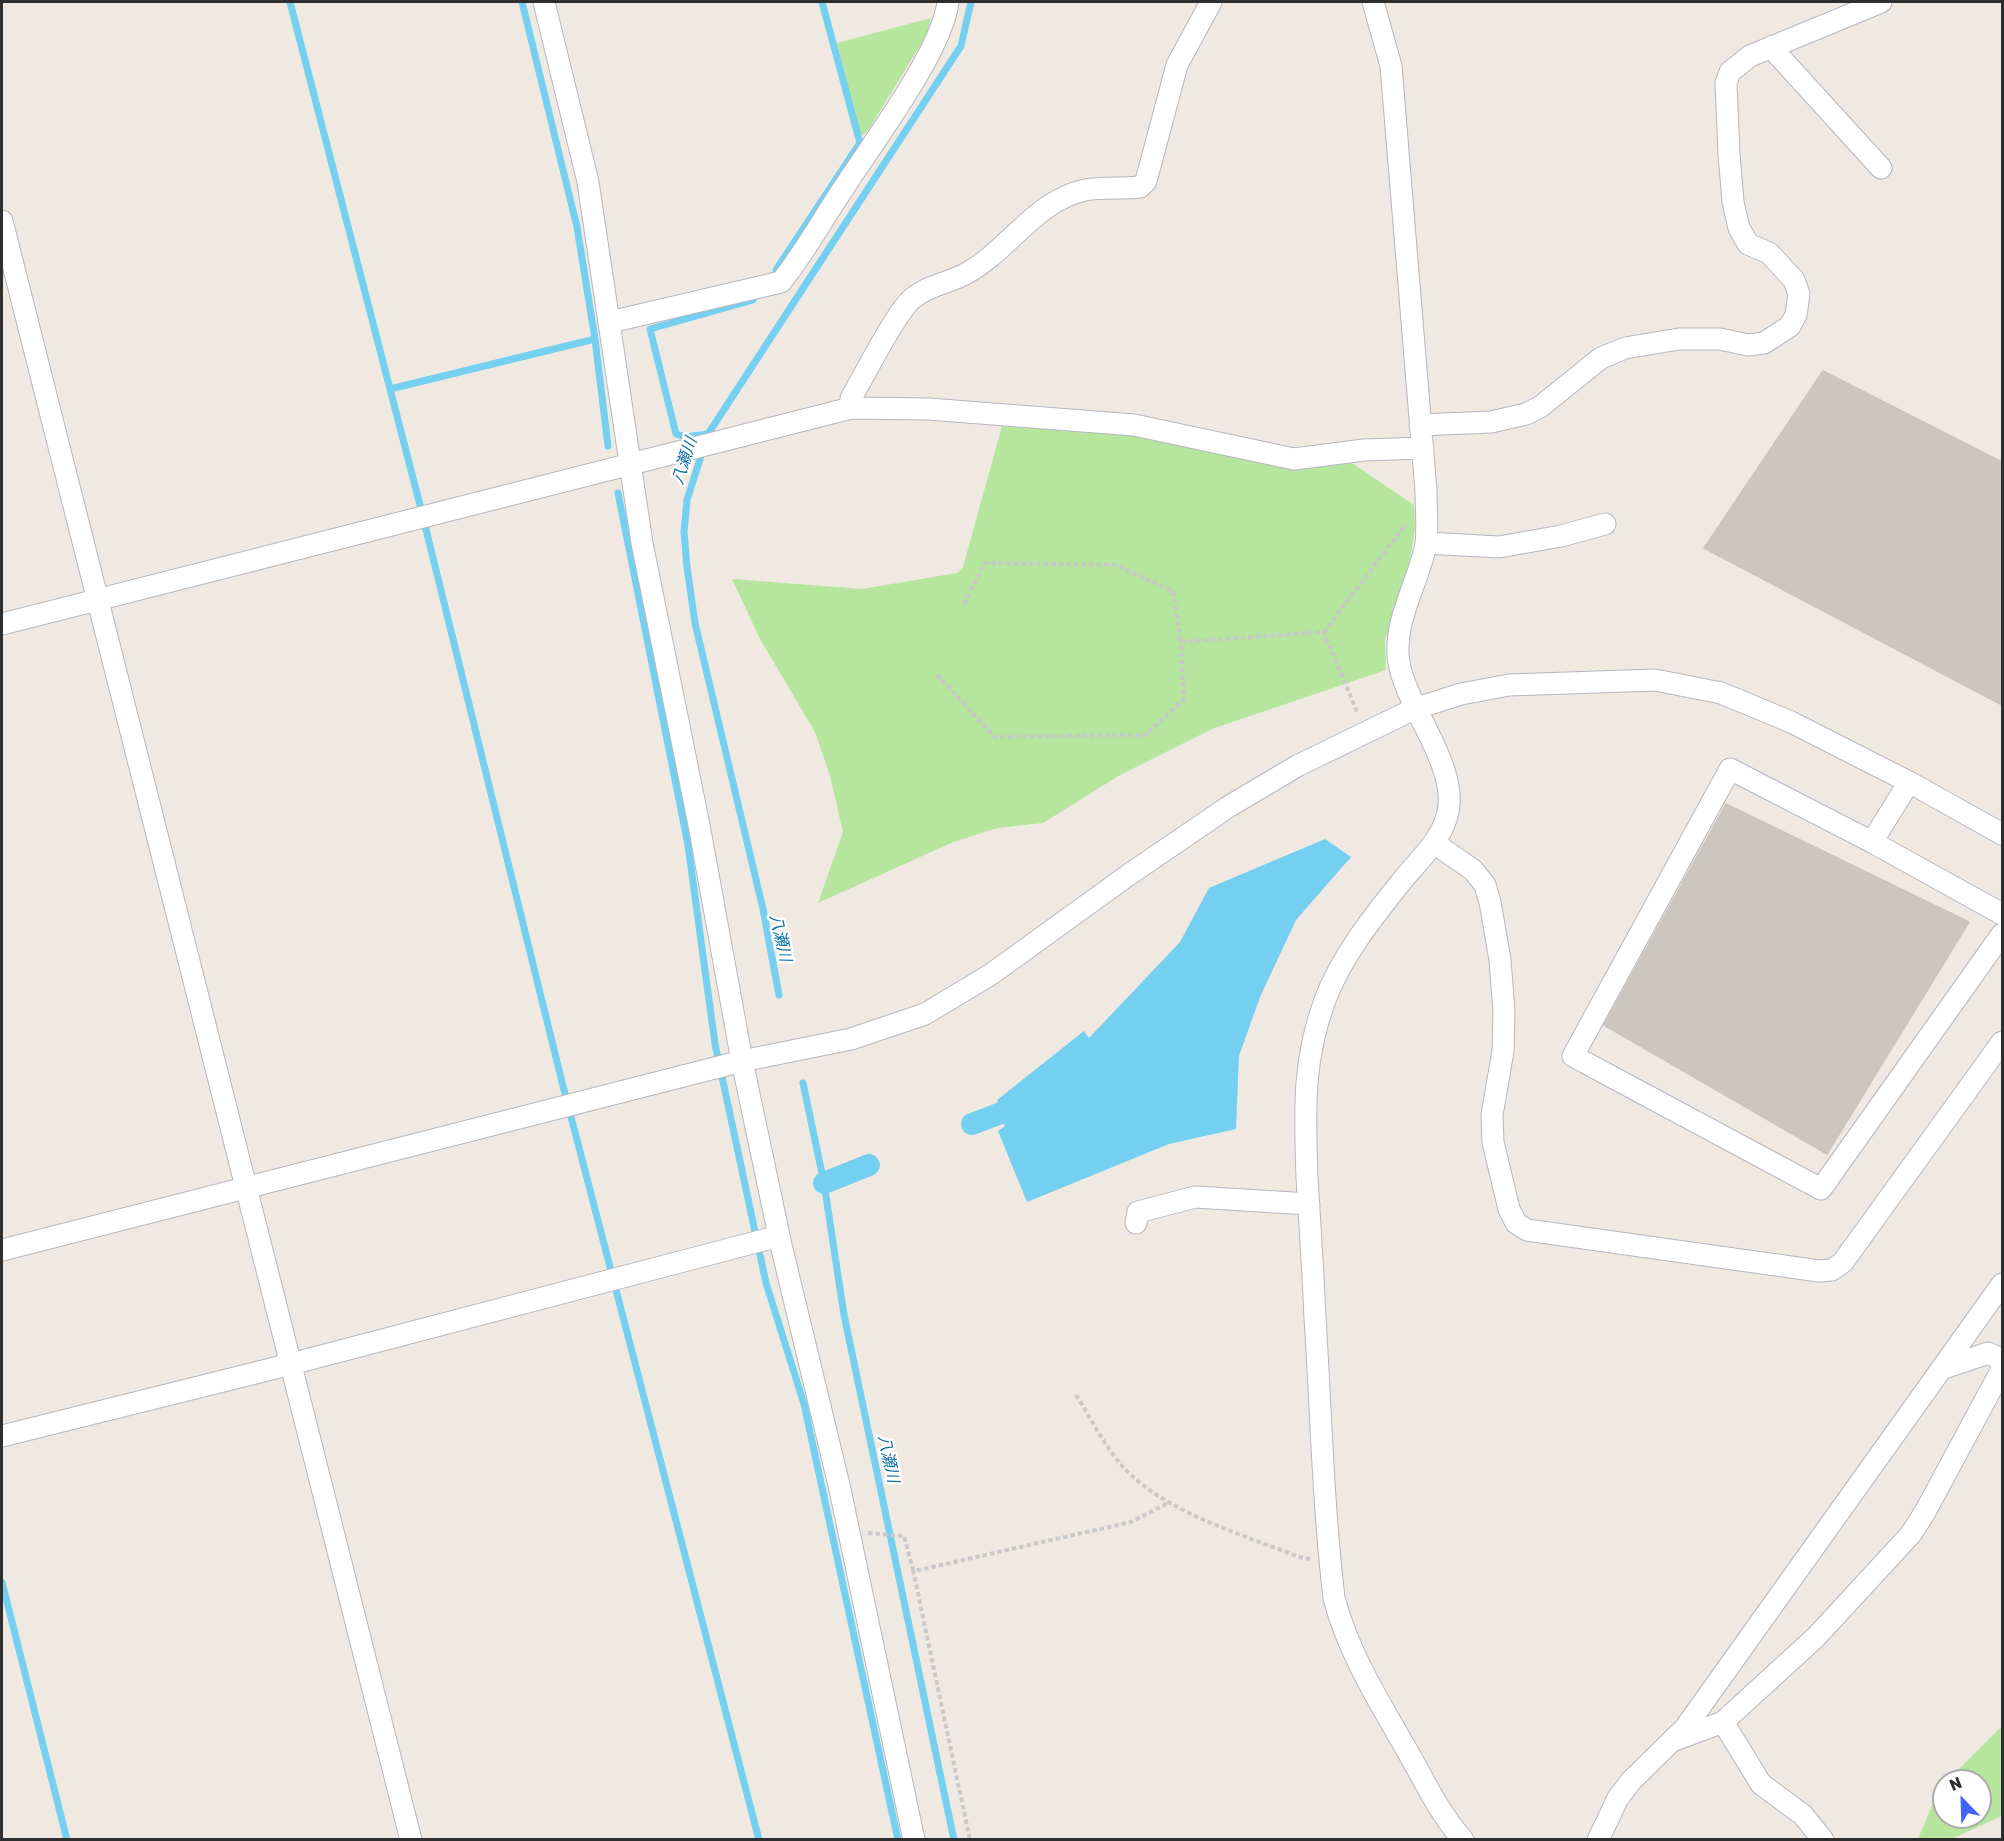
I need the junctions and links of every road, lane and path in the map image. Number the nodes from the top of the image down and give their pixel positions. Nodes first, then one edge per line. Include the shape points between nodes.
1 (544, 2) edge
2 (948, 2) edge
3 (1211, 2) edge
4 (1373, 2) edge
5 (1881, 2) edge
6 (1773, 46) junction
7 (1881, 168) dead end
8 (2, 221) edge
9 (610, 322) junction
10 (851, 408) junction
11 (1420, 425) junction
12 (1423, 448) junction
13 (629, 466) junction
14 (1426, 520) junction
15 (1605, 524) dead end
16 (1426, 543) junction
17 (97, 599) junction
18 (964, 604) dead end
19 (2, 624) edge
20 (1324, 632) junction
21 (1181, 642) junction
22 (937, 675) dead end
23 (1414, 709) junction
24 (1357, 712) dead end
25 (1909, 782) junction
26 (2002, 834) edge
27 (1872, 842) junction
28 (1434, 843) junction
29 (2002, 914) edge
30 (2002, 934) edge
31 (2001, 1047) edge
32 (742, 1061) junction
33 (246, 1189) junction
34 (1309, 1204) junction
35 (1136, 1224) dead end
36 (779, 1236) junction
37 (2, 1250) edge
38 (2002, 1284) edge
39 (2002, 1360) edge
40 (291, 1364) junction
41 (1944, 1368) junction
42 (2002, 1369) edge
43 (1076, 1395) dead end
44 (2, 1436) edge
45 (1170, 1502) junction
46 (868, 1533) dead end
47 (1330, 1563) junction
48 (913, 1570) junction
49 (1722, 1722) junction
50 (1675, 1740) junction
51 (411, 1839) edge
52 (914, 1839) edge
53 (970, 1839) edge
54 (1463, 1839) edge
55 (1598, 1839) edge
56 (1823, 1839) edge

1 - 9 street via 588,182
2 - 9 street via 944,24 914,78 781,282
3 - 10 street via 1177,65 1146,181 1140,188 1086,190 1048,205 979,266 920,293 907,303 851,398
4 - 11 street via 1392,66
5 - 6 street
6 - 7 street
6 - 11 street via 1738,64 1726,82 1729,154 1739,228 1748,244 1769,254 1785,268 1799,294 1790,326 1764,343 1679,339 1625,348 1601,358 1526,414 1491,422
8 - 17 street
9 - 13 street
10 - 12 street via 929,408 1134,425 1294,459 1364,450
10 - 13 street
11 - 12 street
12 - 14 street
13 - 17 street
13 - 32 street
14 - 16 street
14 - 20 path via 1410,519
15 - 16 street via 1499,547
16 - 23 street via 1408,598 1398,650
17 - 19 street
17 - 33 street
18 - 21 path via 985,563 1115,565 1173,591
20 - 21 path
20 - 24 path
21 - 22 path via 1184,699 1145,735 995,736
23 - 25 street via 1461,694 1509,685 1655,680 1721,693 1791,722
23 - 28 street via 1433,740 1448,790 1448,814
23 - 32 street via 1297,766 1228,807 990,975 925,1014 850,1039
25 - 26 street
25 - 27 street
27 - 29 street
27 - 30 street via 1730,769 1573,1056 1821,1189
28 - 31 street via 1473,870 1485,885 1490,902 1504,1012 1503,1051 1492,1115 1493,1142 1509,1209 1516,1222 1527,1230 1832,1270 1843,1262
28 - 34 street via 1387,899 1349,954 1326,997 1311,1045 1304,1098
32 - 33 street
32 - 36 street
33 - 37 street
33 - 40 street
34 - 35 street via 1195,1197 1138,1212
34 - 47 street
36 - 40 street
36 - 52 street via 839,1485
38 - 41 street
39 - 41 street via 1988,1353
40 - 44 street
40 - 51 street
41 - 50 street
42 - 49 street via 1911,1534 1816,1637
43 - 45 path via 1118,1461 1137,1480
45 - 47 path via 1299,1557
45 - 48 path via 1131,1522
46 - 48 path via 904,1536
47 - 54 street via 1334,1598 1350,1649 1436,1804
48 - 53 path
49 - 50 street
49 - 56 street via 1761,1784 1803,1815
50 - 55 street via 1631,1781

